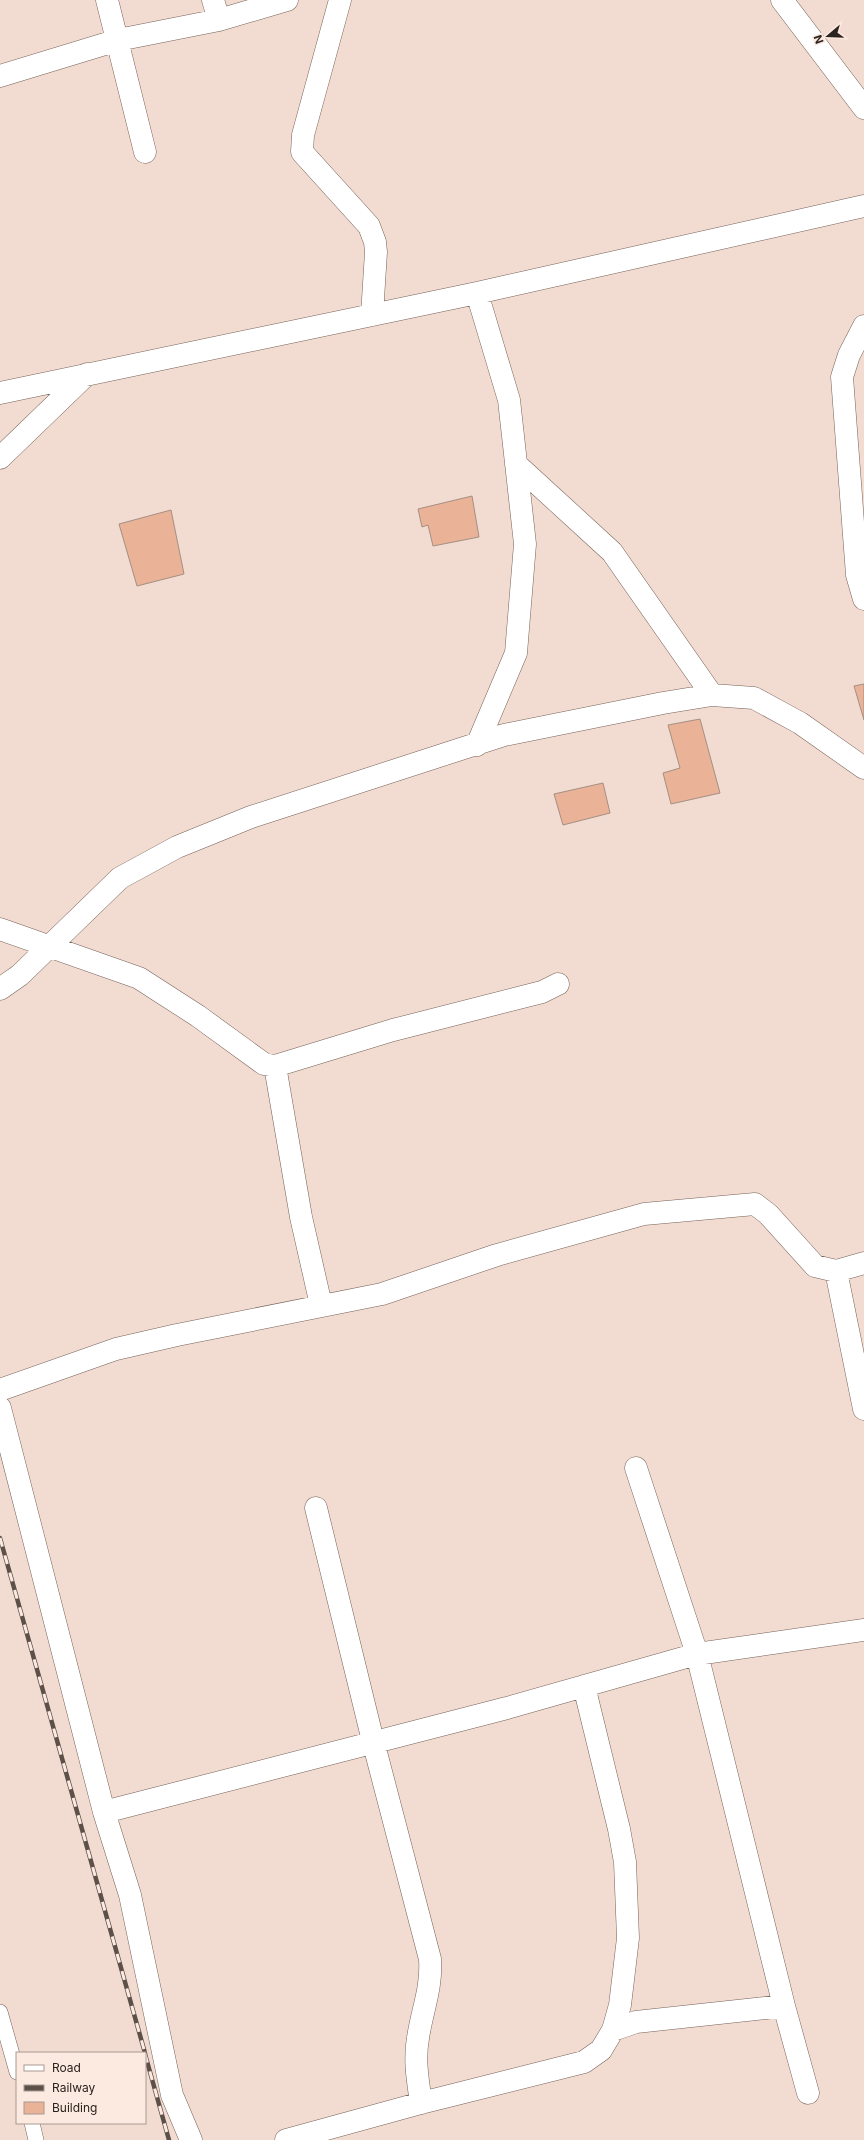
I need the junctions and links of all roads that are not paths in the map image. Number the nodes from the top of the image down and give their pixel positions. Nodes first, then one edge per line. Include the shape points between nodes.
1 (107, 0) edge
2 (287, 0) edge
3 (340, 0) edge
4 (782, 0) edge
5 (216, 10) edge
6 (118, 40) junction
7 (0, 76) edge
8 (864, 108) edge
9 (145, 152) dead end
10 (864, 206) edge
11 (477, 293) junction
12 (372, 315) junction
13 (864, 326) edge
14 (88, 374) junction
15 (0, 393) edge
16 (0, 458) edge
17 (516, 464) junction
18 (864, 599) edge
19 (712, 695) junction
20 (477, 744) junction
21 (864, 768) edge
22 (0, 929) edge
23 (50, 945) junction
24 (558, 984) dead end
25 (0, 989) edge
26 (275, 1066) junction
27 (864, 1263) edge
28 (836, 1271) junction
29 (322, 1305) junction
30 (0, 1390) edge
31 (0, 1408) edge
32 (864, 1409) edge
33 (636, 1468) dead end
34 (316, 1508) dead end
35 (864, 1630) edge
36 (697, 1654) junction
37 (584, 1686) junction
38 (373, 1741) junction
39 (104, 1812) junction
40 (784, 2006) junction
41 (0, 2012) edge
42 (613, 2030) junction
43 (16, 2068) edge
44 (808, 2093) dead end
45 (421, 2103) junction
46 (32, 2124) edge
47 (36, 2140) edge
48 (191, 2140) edge
49 (286, 2140) edge

1 - 6 street
2 - 5 street
3 - 12 street via 303,135 302,152 369,226 376,252
4 - 8 street
5 - 6 street
6 - 7 street
6 - 9 street
10 - 11 street
11 - 12 street
11 - 17 street via 509,400
12 - 14 street
13 - 18 street via 849,355 842,377 857,575
14 - 15 street
14 - 16 street
17 - 19 street via 612,552
17 - 20 street via 525,544 516,653
19 - 20 street via 512,734
19 - 21 street via 754,698 800,723
20 - 23 street via 251,817 177,847 120,878
22 - 23 street
23 - 25 street via 20,975
23 - 26 street via 139,978 198,1016 264,1064
24 - 26 street via 542,992 393,1030
26 - 29 street via 301,1217
27 - 28 street
28 - 29 street via 815,1266 768,1214 755,1204 644,1214 497,1255 382,1294
28 - 32 street
29 - 30 street via 116,1349
31 - 39 street
33 - 36 street
34 - 38 street
35 - 36 street
36 - 37 street
36 - 40 street
37 - 38 street
37 - 42 street via 625,1862 628,1938 620,2006
38 - 39 street
38 - 45 street via 430,1959 431,1978 415,2065
39 - 48 street via 130,1895 172,2095
40 - 42 street via 636,2022
40 - 44 street
41 - 43 lane
42 - 45 street via 601,2050 584,2062
45 - 49 street
46 - 47 lane

